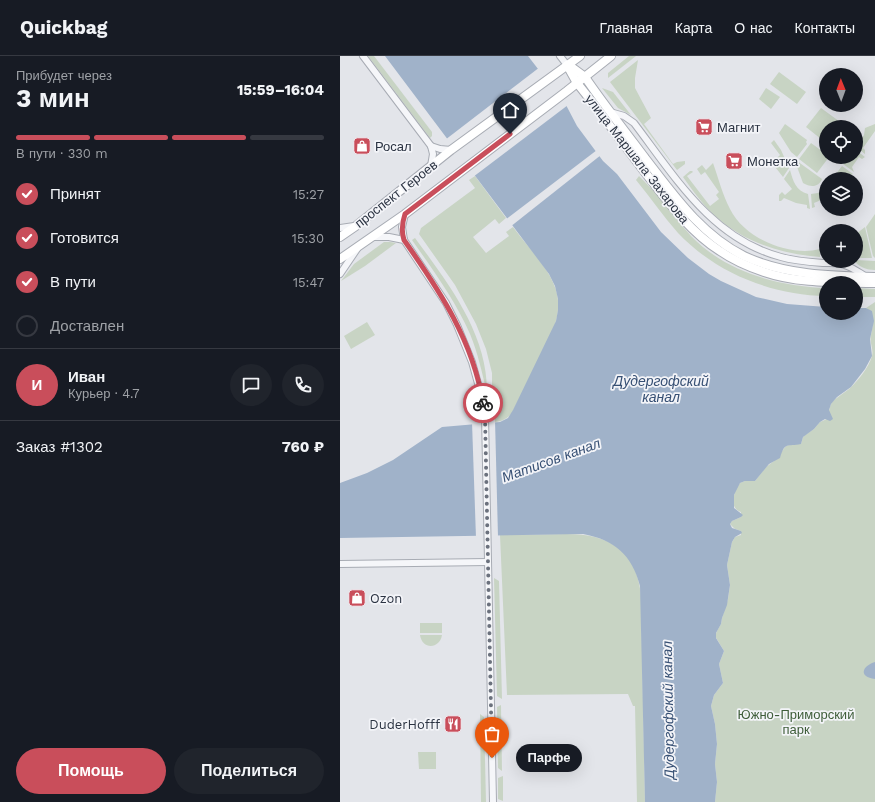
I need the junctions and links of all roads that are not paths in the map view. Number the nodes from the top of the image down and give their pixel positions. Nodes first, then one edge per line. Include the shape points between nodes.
1 (363, 56) edge
2 (560, 56) edge
3 (580, 56) edge
4 (610, 56) edge
5 (567, 64) junction
6 (584, 77) junction
7 (577, 83) junction
8 (610, 112) junction
9 (431, 146) junction
10 (452, 150) junction
11 (431, 166) junction
12 (405, 214) junction
13 (356, 226) junction
14 (340, 228) edge
15 (340, 236) edge
16 (373, 237) junction
17 (404, 240) junction
18 (359, 246) junction
19 (340, 259) edge
20 (340, 274) edge
21 (865, 276) junction
22 (875, 277) edge
23 (875, 283) edge
24 (488, 562) junction
25 (340, 564) edge
26 (493, 802) edge

1 - 9 street
2 - 5 street, улица Маршала Захарова
3 - 5 street
4 - 6 street
5 - 6 street, улица Маршала Захарова
5 - 7 street, улица Маршала Захарова
5 - 10 street, проспект Героев
6 - 7 street
6 - 8 street, улица Маршала Захарова
7 - 12 street, проспект Героев
7 - 23 street, улица Маршала Захарова via 673,207 698,234 720,251 752,268 789,278 822,282
8 - 21 street via 624,116 634,124 696,203 711,219 739,239 781,257 847,265
8 - 21 street, улица Маршала Захарова via 679,202 724,244 744,256 790,270 822,275
9 - 10 street
9 - 11 street
10 - 11 street, проспект Героев
11 - 13 street, проспект Героев
12 - 16 street, проспект Героев
12 - 17 street via 402,227
13 - 14 street
13 - 15 street, проспект Героев
16 - 17 street via 389,236
16 - 18 street, проспект Героев
17 - 24 street via 457,324 472,362 482,398 485,416
18 - 19 street, проспект Героев
18 - 20 street
21 - 22 street, улица Маршала Захарова
24 - 25 street
24 - 26 street

